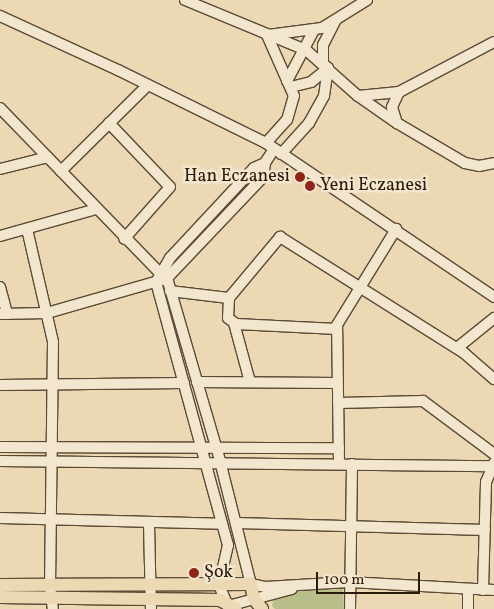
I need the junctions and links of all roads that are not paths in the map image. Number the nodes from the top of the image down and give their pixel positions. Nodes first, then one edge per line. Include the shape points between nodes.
1 (185, 0) edge
2 (367, 0) edge
3 (0, 16) edge
4 (336, 20) junction
5 (314, 30) junction
6 (267, 35) junction
7 (494, 42) edge
8 (306, 50) junction
9 (328, 68) junction
10 (289, 84) junction
11 (148, 85) junction
12 (399, 92) junction
13 (358, 96) junction
14 (0, 108) edge
15 (109, 123) junction
16 (397, 123) junction
17 (273, 149) junction
18 (48, 157) junction
19 (494, 163) edge
20 (0, 169) edge
21 (61, 170) junction
22 (96, 209) junction
23 (27, 229) junction
24 (396, 229) junction
25 (0, 236) edge
26 (124, 239) junction
27 (161, 279) junction
28 (360, 284) junction
29 (0, 287) edge
30 (170, 291) junction
31 (494, 297) edge
32 (228, 298) junction
33 (47, 313) junction
34 (3, 314) edge
35 (494, 318) edge
36 (234, 323) junction
37 (337, 329) junction
38 (457, 348) junction
39 (494, 379) edge
40 (197, 382) junction
41 (250, 382) junction
42 (184, 383) junction
43 (337, 383) junction
44 (0, 384) edge
45 (53, 384) junction
46 (338, 403) junction
47 (216, 445) junction
48 (54, 446) junction
49 (201, 446) junction
50 (0, 447) edge
51 (339, 448) junction
52 (494, 454) edge
53 (0, 461) edge
54 (206, 461) junction
55 (220, 461) junction
56 (54, 462) junction
57 (339, 463) junction
58 (352, 464) junction
59 (493, 464) edge
60 (0, 518) edge
61 (52, 522) junction
62 (149, 523) junction
63 (237, 523) junction
64 (222, 524) junction
65 (350, 524) junction
66 (485, 530) junction
67 (349, 582) junction
68 (251, 584) junction
69 (0, 585) edge
70 (153, 585) junction
71 (219, 585) junction
72 (468, 590) junction
73 (489, 590) edge
74 (0, 597) edge
75 (52, 598) edge
76 (254, 599) junction
77 (152, 604) edge
78 (232, 608) edge
79 (262, 609) edge
80 (350, 609) edge
81 (468, 609) edge

1 - 6 street
2 - 4 street
3 - 11 street
4 - 5 street
4 - 9 street via 323,45 323,64
5 - 6 street
5 - 8 street
6 - 8 street
6 - 10 street
7 - 12 street
8 - 9 street
8 - 10 street
9 - 10 street via 310,82
9 - 13 street
9 - 17 street via 324,96 317,109
10 - 17 street via 294,96
11 - 15 street
11 - 17 street
12 - 13 street
12 - 16 street via 392,107
13 - 16 street
14 - 18 street
15 - 21 street
15 - 26 street via 170,187
16 - 19 street via 465,164 480,166
17 - 24 street
17 - 27 street via 265,163 254,168 170,258
18 - 20 street
18 - 21 street
21 - 22 street
22 - 23 street
22 - 26 street
23 - 25 street
23 - 33 street
24 - 28 street
24 - 31 street
26 - 27 street
27 - 30 street
27 - 33 street
27 - 42 street
28 - 32 street via 280,237
28 - 37 street
28 - 38 street
29 - 34 street
30 - 32 street
30 - 40 street
32 - 36 street via 228,318
33 - 34 street
33 - 45 street via 53,342
35 - 38 street
36 - 37 street
36 - 41 street
37 - 43 street
38 - 39 street
40 - 41 street
40 - 47 street
41 - 43 street
42 - 45 street
42 - 49 street
43 - 46 street
44 - 45 street
45 - 48 street
46 - 51 street
46 - 52 street via 423,401
47 - 49 street
47 - 51 street
47 - 55 street
48 - 49 street
48 - 50 street
48 - 56 street
49 - 54 street
51 - 57 street
53 - 56 street
54 - 55 street
54 - 56 street
54 - 64 street
55 - 57 street
55 - 63 street
56 - 61 street
57 - 58 street
58 - 59 street
58 - 65 street
59 - 66 street via 486,482
60 - 61 street
61 - 62 street
61 - 75 street
62 - 64 street
62 - 70 street
63 - 65 street
63 - 68 street
64 - 71 street via 228,545
65 - 66 street
65 - 67 street
66 - 73 street
67 - 68 street
67 - 72 street
67 - 76 street via 306,585
67 - 80 street
68 - 71 main road
68 - 76 main road
69 - 75 main road
70 - 71 main road
70 - 75 main road
70 - 77 street
71 - 78 street
72 - 73 street
72 - 81 street
74 - 75 main road
75 - 77 main road
76 - 78 street
76 - 79 main road
77 - 78 main road via 220,600

